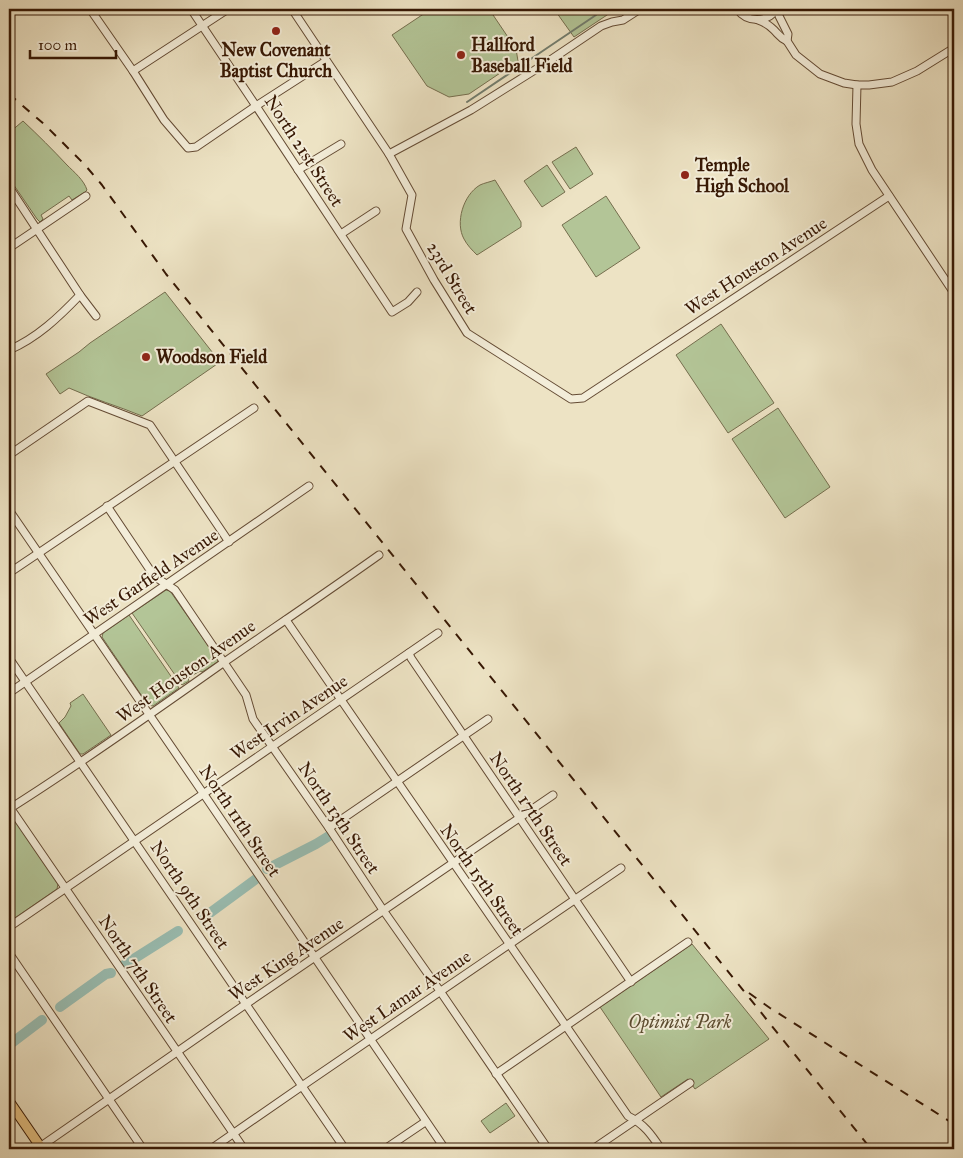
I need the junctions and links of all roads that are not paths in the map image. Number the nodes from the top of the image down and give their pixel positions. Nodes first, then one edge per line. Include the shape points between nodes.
1 (90, 9) edge
2 (190, 9) edge
3 (228, 9) edge
4 (292, 9) edge
5 (640, 9) edge
6 (737, 9) edge
7 (778, 9) edge
8 (758, 20) junction
9 (202, 25) junction
10 (787, 41) junction
11 (954, 48) edge
12 (326, 60) junction
13 (132, 71) junction
14 (857, 85) junction
15 (256, 106) junction
16 (341, 144) dead end
17 (389, 154) junction
18 (298, 170) junction
19 (9, 188) edge
20 (86, 196) dead end
21 (889, 196) junction
22 (376, 211) dead end
23 (37, 229) junction
24 (341, 234) junction
25 (9, 248) edge
26 (417, 292) dead end
27 (954, 293) edge
28 (80, 295) junction
29 (96, 316) dead end
30 (9, 350) edge
31 (640, 361) joint
32 (254, 408) dead end
33 (9, 455) edge
34 (174, 461) junction
35 (310, 486) dead end
36 (107, 506) junction
37 (9, 510) edge
38 (229, 542) junction
39 (38, 553) junction
40 (379, 555) dead end
41 (9, 572) edge
42 (166, 585) junction
43 (286, 620) junction
44 (438, 633) dead end
45 (94, 634) junction
46 (409, 653) junction
47 (9, 658) edge
48 (224, 662) junction
49 (25, 681) junction
50 (9, 693) edge
51 (340, 700) junction
52 (149, 715) junction
53 (488, 719) dead end
54 (463, 736) junction
55 (271, 746) junction
56 (81, 761) junction
57 (397, 782) junction
58 (204, 793) junction
59 (553, 795) dead end
60 (9, 808) edge
61 (519, 817) junction
62 (329, 828) junction
63 (135, 841) junction
64 (452, 863) junction
65 (621, 868) dead end
66 (65, 889) junction
67 (574, 899) junction
68 (383, 910) junction
69 (9, 927) edge
70 (688, 942) dead end
71 (509, 945) junction
72 (9, 953) edge
73 (314, 958) junction
74 (631, 982) junction
75 (440, 991) junction
76 (246, 1004) junction
77 (566, 1027) junction
78 (370, 1040) junction
79 (177, 1052) junction
80 (496, 1074) junction
81 (690, 1083) dead end
82 (302, 1086) junction
83 (109, 1098) junction
84 (9, 1101) edge
85 (636, 1120) junction
86 (425, 1122) junction
87 (233, 1134) junction
88 (40, 1148) edge
89 (143, 1149) edge
90 (211, 1149) edge
91 (244, 1149) edge
92 (345, 1149) edge
93 (385, 1149) edge
94 (444, 1149) edge
95 (548, 1149) edge
96 (592, 1149) edge
97 (661, 1149) edge

1 - 13 street
2 - 9 street, North 21st Street
3 - 9 street
4 - 12 street, 23rd Street
5 - 17 street via 623,20 601,26 471,110
6 - 8 street via 745,17
7 - 8 street
7 - 10 street via 788,34
8 - 10 street
9 - 13 street
9 - 15 street, North 21st Street
10 - 14 street via 796,56 820,74
11 - 14 street via 892,82
12 - 15 street
12 - 17 street, 23rd Street
13 - 15 street via 164,120 188,148 196,147
14 - 21 street via 859,144
15 - 18 street, North 21st Street
16 - 18 street
17 - 31 street, 23rd Street via 412,195 406,229 468,333 571,399 583,398
18 - 24 street, North 21st Street
19 - 23 street
20 - 23 street
21 - 27 street
21 - 31 street, West Houston Avenue
22 - 24 street
23 - 25 street
23 - 28 street
24 - 26 street, North 21st Street via 392,312
28 - 29 street
28 - 30 street via 50,325
32 - 34 street
33 - 34 street via 88,401 150,425
34 - 36 street
34 - 38 street
35 - 38 street, West Garfield Avenue
36 - 39 street
36 - 42 street, North 13th Street via 154,576
37 - 39 street, North 11th Street
38 - 42 street, West Garfield Avenue
39 - 41 street
39 - 45 street, North 11th Street
40 - 43 street, West Houston Avenue
42 - 45 street, West Garfield Avenue
42 - 48 street, North 13th Street via 175,590
43 - 48 street, West Houston Avenue
43 - 51 street, North 15th Street
44 - 46 street, West Irvin Avenue
45 - 49 street, West Garfield Avenue
45 - 52 street, North 11th Street
46 - 51 street, West Irvin Avenue
46 - 54 street, North 17th Street
47 - 49 street, North 9th Street
48 - 52 street, West Houston Avenue
48 - 55 street, North 13th Street via 246,695 253,719
49 - 50 street, West Garfield Avenue
49 - 56 street, North 9th Street
51 - 55 street, West Irvin Avenue
51 - 57 street, North 15th Street
52 - 56 street, West Houston Avenue
52 - 58 street, North 11th Street
53 - 54 street
54 - 57 street
54 - 61 street, North 17th Street
55 - 58 street, West Irvin Avenue
55 - 62 street, North 13th Street
56 - 60 street, West Houston Avenue
56 - 63 street, North 9th Street
57 - 62 street
57 - 64 street, North 15th Street
58 - 63 street, West Irvin Avenue
58 - 73 street, North 11th Street
59 - 61 street, West King Avenue
60 - 66 street, North 7th Street
61 - 64 street, West King Avenue
61 - 67 street, North 17th Street
62 - 68 street, North 13th Street
63 - 66 street, West Irvin Avenue
63 - 76 street, North 9th Street
64 - 68 street, West King Avenue
64 - 71 street, North 15th Street
65 - 67 street, West Lamar Avenue
66 - 69 street, West Irvin Avenue
66 - 79 street, North 7th Street
67 - 71 street, West Lamar Avenue
67 - 74 street, North 17th Street
68 - 73 street, West King Avenue
68 - 75 street, North 13th Street
70 - 74 street
71 - 75 street, West Lamar Avenue
71 - 77 street, North 15th Street
72 - 83 street
73 - 76 street, West King Avenue
73 - 78 street, North 11th Street
74 - 77 street
75 - 78 street, West Lamar Avenue
75 - 80 street, North 13th Street
76 - 79 street, West King Avenue
76 - 82 street, North 9th Street
77 - 80 street
77 - 85 street, North 15th Street via 628,1116
78 - 82 street, West Lamar Avenue
78 - 86 street, North 11th Street
79 - 83 street, West King Avenue
79 - 87 street, North 7th Street
80 - 95 street, North 13th Street
81 - 85 street
82 - 87 street, West Lamar Avenue
82 - 92 street, North 9th Street
83 - 88 street, West King Avenue
83 - 89 street
84 - 88 main road
85 - 96 street
85 - 97 street, North 15th Street
86 - 93 street
86 - 94 street, North 11th Street
87 - 90 street, West Lamar Avenue
87 - 91 street, North 7th Street

